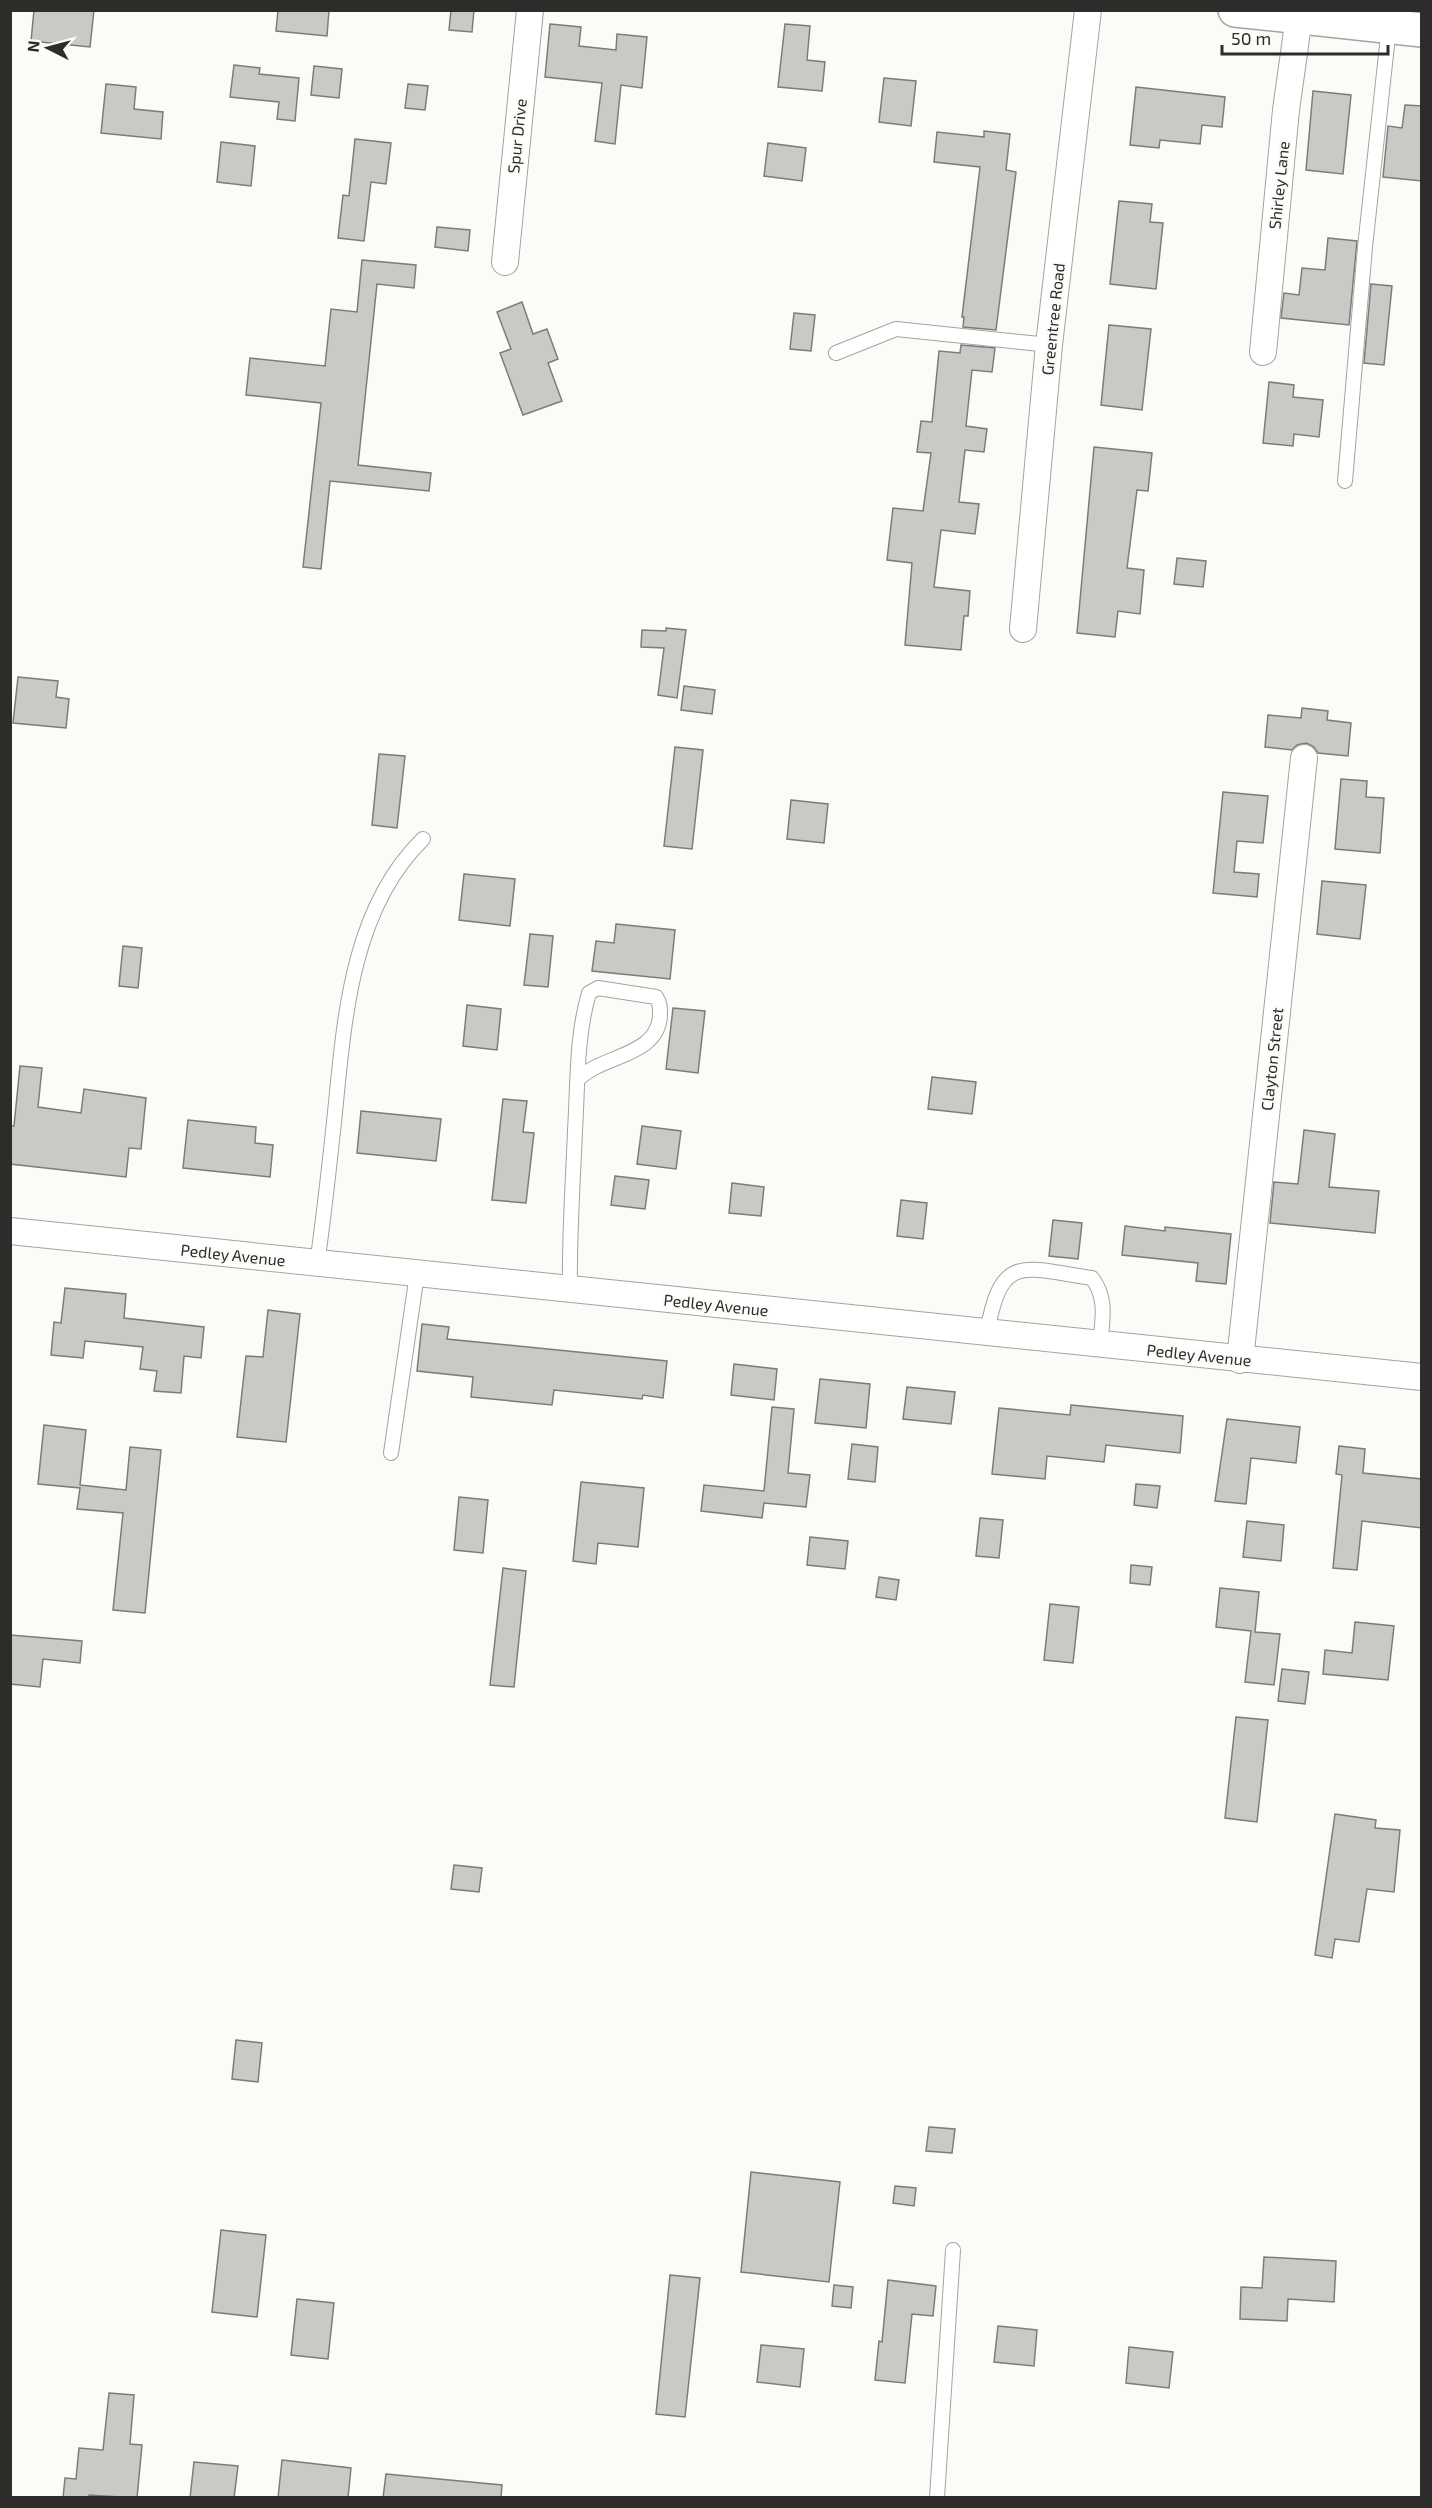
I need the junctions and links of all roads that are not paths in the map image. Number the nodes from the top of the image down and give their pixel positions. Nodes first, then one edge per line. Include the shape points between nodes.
1 (530, 10) edge
2 (1088, 10) edge
3 (1235, 10) edge
4 (1299, 17) junction
5 (1389, 27) junction
6 (1422, 30) edge
7 (505, 262) dead end
8 (1050, 345) junction
9 (1263, 352) dead end
10 (836, 353) dead end
11 (1345, 481) dead end
12 (1023, 628) dead end
13 (1304, 758) dead end
14 (423, 839) dead end
15 (578, 1079) junction
16 (10, 1232) edge
17 (317, 1263) junction
18 (417, 1274) junction
19 (570, 1290) junction
20 (987, 1333) junction
21 (1100, 1345) junction
22 (1240, 1360) junction
23 (1422, 1377) edge
24 (391, 1453) dead end
25 (952, 2250) dead end
26 (938, 2498) edge

1 - 7 street, Spur Drive
2 - 8 street, Greentree Road
3 - 4 main road
4 - 5 main road
4 - 9 street, Shirley Lane
5 - 6 main road
5 - 11 lane
8 - 10 lane via 896,329
8 - 12 street, Greentree Road
13 - 22 street, Clayton Street
14 - 17 lane via 392,875 367,930 349,993
15 - 15 lane via 589,993 598,988 656,997 660,1002 660,1019 654,1036
15 - 19 lane via 569,1237
16 - 17 street, Pedley Avenue
17 - 18 street, Pedley Avenue
18 - 19 street, Pedley Avenue
18 - 24 lane
19 - 20 street, Pedley Avenue
20 - 21 street, Pedley Avenue
20 - 21 lane via 992,1303 1000,1285 1011,1274 1030,1269 1092,1278 1104,1303
21 - 22 street, Pedley Avenue
22 - 23 street, Pedley Avenue
25 - 26 lane

